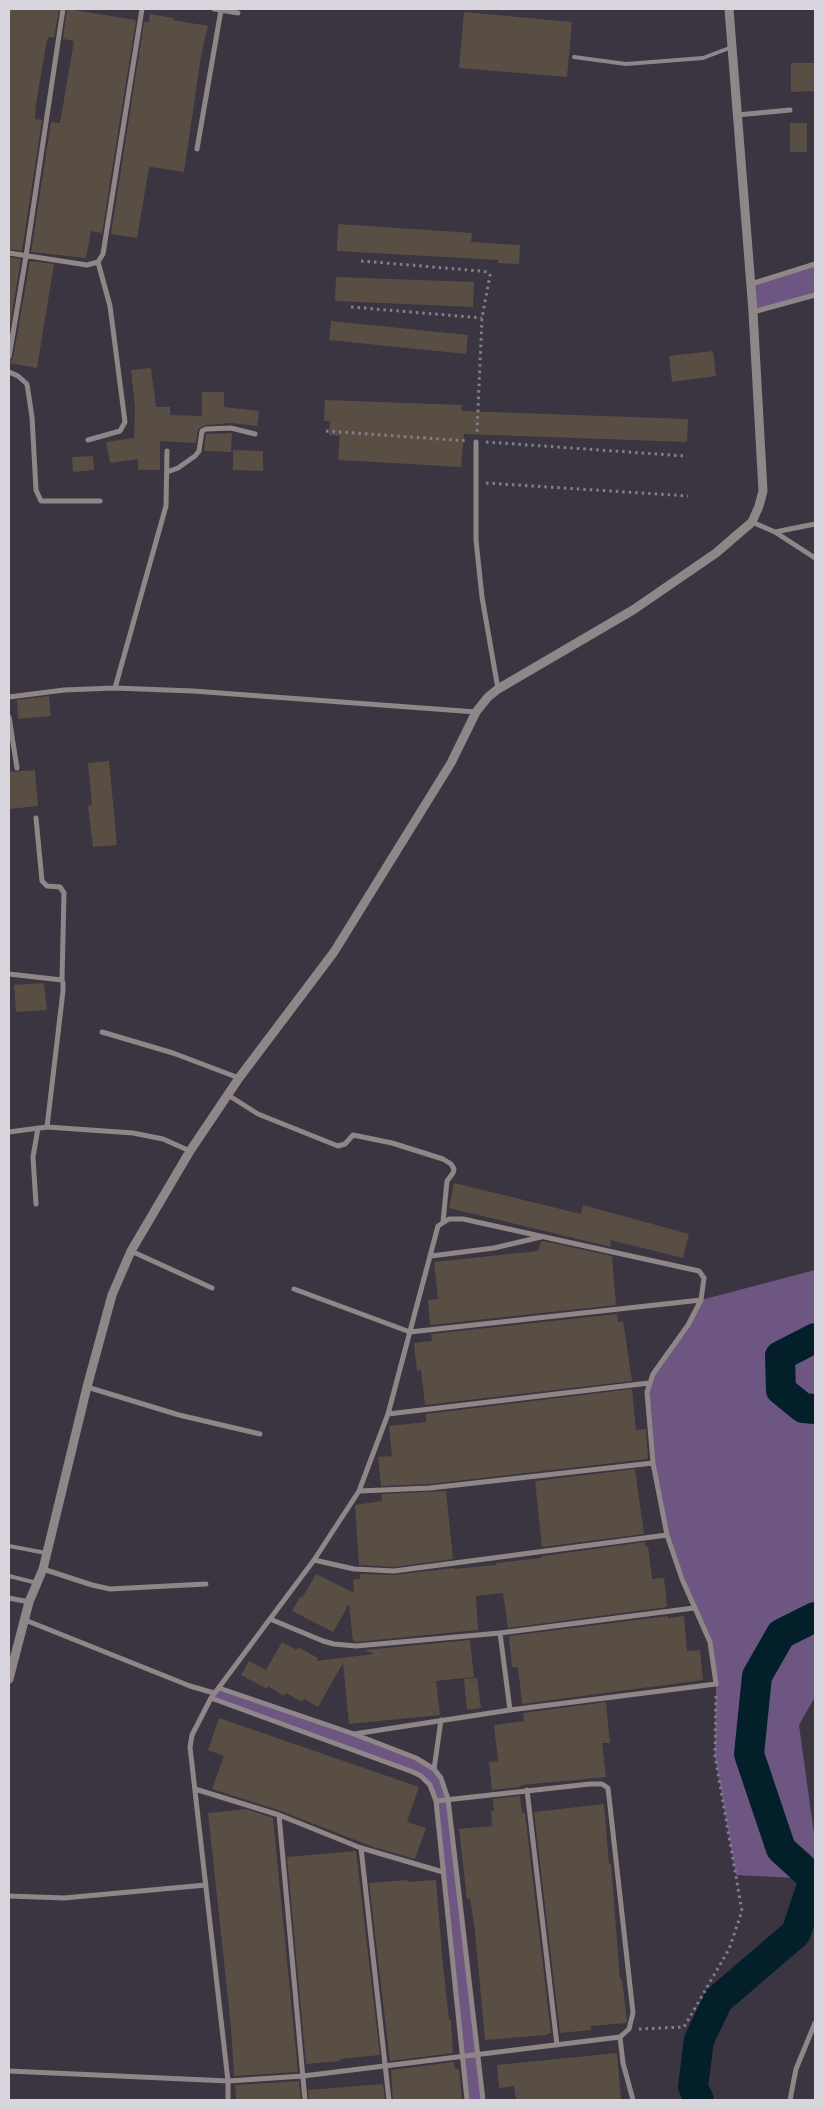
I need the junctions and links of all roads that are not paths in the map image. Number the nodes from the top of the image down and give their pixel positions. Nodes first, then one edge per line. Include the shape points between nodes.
1 (63, 9) edge
2 (142, 9) edge
3 (214, 9) edge
4 (728, 9) edge
5 (221, 10) edge
6 (238, 14) dead end
7 (732, 48) junction
8 (574, 57) dead end
9 (790, 110) dead end
10 (737, 115) junction
11 (197, 149) dead end
12 (9, 253) edge
13 (26, 256) junction
14 (98, 262) junction
15 (815, 264) edge
16 (751, 284) junction
17 (815, 295) edge
18 (753, 312) junction
19 (9, 356) edge
20 (9, 372) edge
21 (254, 434) dead end
22 (88, 440) dead end
23 (476, 442) road end
24 (167, 451) dead end
25 (167, 472) junction
26 (100, 501) dead end
27 (752, 522) junction
28 (815, 524) edge
29 (775, 532) junction
30 (815, 558) edge
31 (115, 688) junction
32 (498, 689) junction
33 (9, 697) edge
34 (476, 712) junction
35 (9, 717) edge
36 (17, 768) dead end
37 (36, 818) dead end
38 (9, 974) edge
39 (62, 980) junction
40 (102, 1032) dead end
41 (239, 1078) junction
42 (228, 1095) junction
43 (38, 1128) junction
44 (47, 1128) junction
45 (9, 1132) edge
46 (190, 1151) junction
47 (36, 1204) dead end
48 (443, 1222) junction
49 (543, 1236) junction
50 (131, 1252) junction
51 (431, 1256) junction
52 (212, 1288) dead end
53 (294, 1289) dead end
54 (700, 1300) junction
55 (410, 1332) junction
56 (649, 1383) junction
57 (86, 1387) junction
58 (388, 1414) junction
59 (260, 1434) dead end
60 (653, 1463) junction
61 (359, 1491) junction
62 (667, 1535) junction
63 (9, 1546) edge
64 (47, 1554) junction
65 (314, 1560) junction
66 (44, 1569) junction
67 (9, 1576) edge
68 (37, 1584) junction
69 (206, 1584) dead end
70 (9, 1598) edge
71 (30, 1602) junction
72 (694, 1608) junction
73 (270, 1619) junction
74 (24, 1620) junction
75 (500, 1633) junction
76 (9, 1679) edge
77 (218, 1688) junction
78 (214, 1693) junction
79 (211, 1698) junction
80 (510, 1710) junction
81 (441, 1720) junction
82 (354, 1734) junction
83 (434, 1768) junction
84 (195, 1789) junction
85 (527, 1790) junction
86 (448, 1799) junction
87 (436, 1801) junction
88 (279, 1815) junction
89 (361, 1848) junction
90 (443, 1872) junction
91 (206, 1886) junction
92 (9, 1896) edge
93 (815, 2023) edge
94 (620, 2037) junction
95 (557, 2045) junction
96 (477, 2055) junction
97 (464, 2058) junction
98 (385, 2067) junction
99 (9, 2071) edge
100 (303, 2076) junction
101 (228, 2081) junction
102 (228, 2100) edge
103 (305, 2100) edge
104 (388, 2100) edge
105 (468, 2100) edge
106 (483, 2100) edge
107 (633, 2100) edge
108 (790, 2100) edge

1 - 13 street
2 - 14 street via 106,242
3 - 5 street
4 - 7 street
5 - 6 street
5 - 11 street
7 - 8 lane via 704,58 626,64
7 - 10 street
9 - 10 street
10 - 16 street
12 - 13 street
13 - 14 street via 87,265
13 - 19 street
14 - 22 street via 110,306 125,422 120,431
15 - 16 street
16 - 18 street
17 - 18 street
18 - 27 street via 763,491
20 - 26 street via 27,384 36,490 41,501
21 - 25 street via 231,428 206,429 202,431 199,451 195,456
23 - 32 street via 476,540
24 - 25 street
25 - 31 street via 166,506
27 - 29 street
27 - 32 street via 716,553 633,610
28 - 29 street
29 - 30 street
31 - 33 street
31 - 34 street
32 - 34 street
34 - 41 street via 450,763 334,952
35 - 36 street
37 - 39 street via 42,881 48,886 60,887 64,893
38 - 39 street
39 - 44 street via 64,991
40 - 41 street via 173,1053
41 - 42 street
42 - 46 street
42 - 48 street via 258,1114 338,1146 353,1136 392,1143 443,1159 454,1169 447,1181
43 - 44 street
43 - 45 street
43 - 47 street via 32,1157
44 - 46 street via 148,1135
46 - 50 street
48 - 49 street via 463,1219
48 - 51 street via 435,1231
49 - 51 street via 494,1248
49 - 54 street via 692,1268 704,1278
50 - 52 street
50 - 57 street via 112,1294
51 - 55 street
53 - 55 street
54 - 55 street
54 - 56 street via 688,1325
55 - 58 street
56 - 58 street
56 - 60 street
57 - 59 street via 179,1415
57 - 64 street
58 - 61 street
60 - 61 street via 453,1486
60 - 62 street
61 - 65 street
62 - 65 street via 394,1570 354,1569
62 - 72 street
63 - 64 lane
64 - 66 street
65 - 73 street
66 - 68 street
66 - 69 street via 110,1590
67 - 68 lane
68 - 71 street
70 - 71 street
71 - 74 street
72 - 75 street
72 - 80 street via 710,1642 716,1684
73 - 75 street via 323,1641 345,1646
73 - 77 street
74 - 76 street
74 - 78 street
75 - 80 street
77 - 78 street
77 - 82 street
78 - 79 street
79 - 84 street via 191,1741
79 - 87 street via 421,1776 430,1785
80 - 81 street
81 - 82 street
81 - 83 street
82 - 83 street
83 - 86 street
84 - 88 street
84 - 91 street
85 - 86 street
85 - 94 street via 598,1784 608,1788 633,2013 628,2029
85 - 95 street
86 - 87 street
86 - 96 street
87 - 90 street
88 - 89 street
88 - 100 street
89 - 90 street
89 - 98 street
90 - 97 street
91 - 92 street via 64,1898
91 - 101 street
93 - 108 street via 796,2069
94 - 95 street
94 - 107 street
95 - 96 street
96 - 97 street
96 - 106 street
97 - 98 street
97 - 105 street
98 - 100 street
98 - 104 street
99 - 101 street
100 - 101 street
100 - 103 street
101 - 102 street

